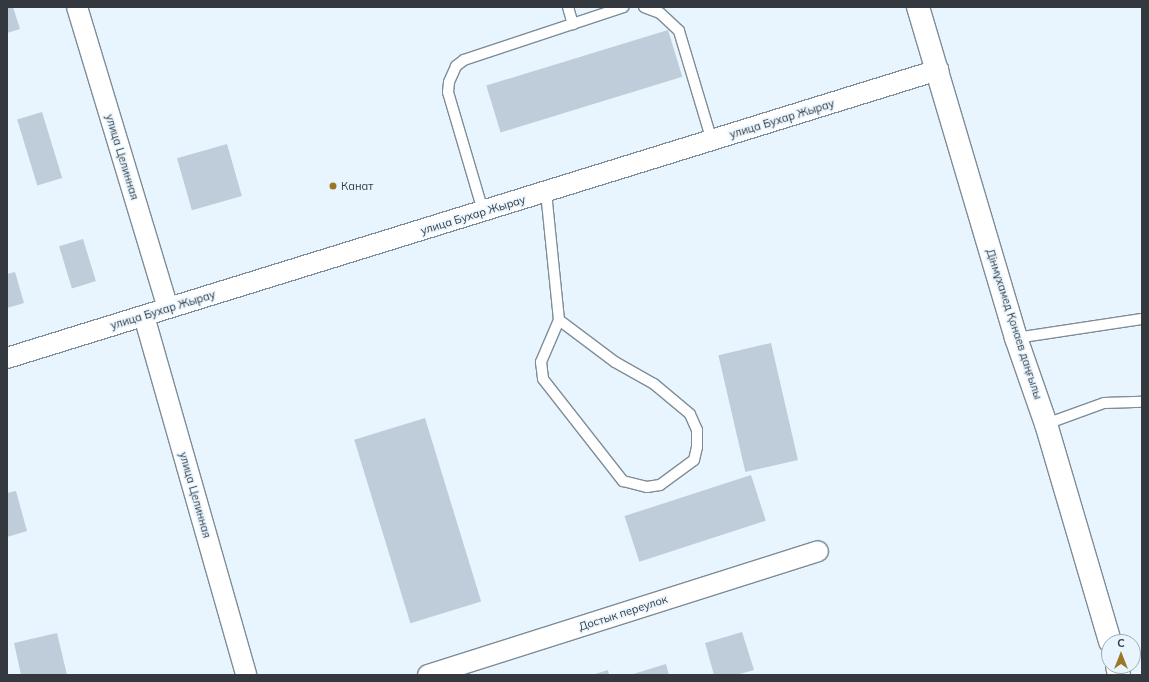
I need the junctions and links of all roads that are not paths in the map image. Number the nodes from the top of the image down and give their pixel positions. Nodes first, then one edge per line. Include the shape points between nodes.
1 (77, 7) edge
2 (568, 7) edge
3 (623, 7) edge
4 (644, 7) edge
5 (918, 7) edge
6 (573, 24) junction
7 (938, 70) junction
8 (712, 141) junction
9 (546, 192) junction
10 (483, 211) junction
11 (168, 308) junction
12 (144, 316) junction
13 (1142, 319) edge
14 (559, 320) junction
15 (1016, 338) junction
16 (7, 358) edge
17 (1142, 402) edge
18 (1046, 424) junction
19 (818, 551) dead end
20 (1108, 634) edge
21 (246, 675) edge
22 (428, 675) edge

1 - 11 street, улица Целинная
2 - 6 lane
3 - 6 lane
4 - 8 lane via 660,13 679,31
5 - 7 street, Дінмұхамед Қонаев даңғылы
6 - 10 lane via 464,60 452,73 448,92
7 - 8 street, улица Бухар Жырау
7 - 15 street, Дінмұхамед Қонаев даңғылы
8 - 9 street, улица Бухар Жырау
9 - 10 street, улица Бухар Жырау
9 - 14 lane
10 - 11 street, улица Бухар Жырау
11 - 12 street, улица Бухар Жырау
12 - 16 street, улица Бухар Жырау
12 - 21 street, улица Целинная
13 - 15 lane
14 - 14 lane via 541,362 543,379 623,481 647,487 660,485 694,460 697,430 690,414 654,384 615,362
15 - 18 street, Дінмұхамед Қонаев даңғылы
17 - 18 lane via 1104,403
18 - 20 street, Дінмұхамед Қонаев даңғылы
19 - 22 street, Достык переулок

